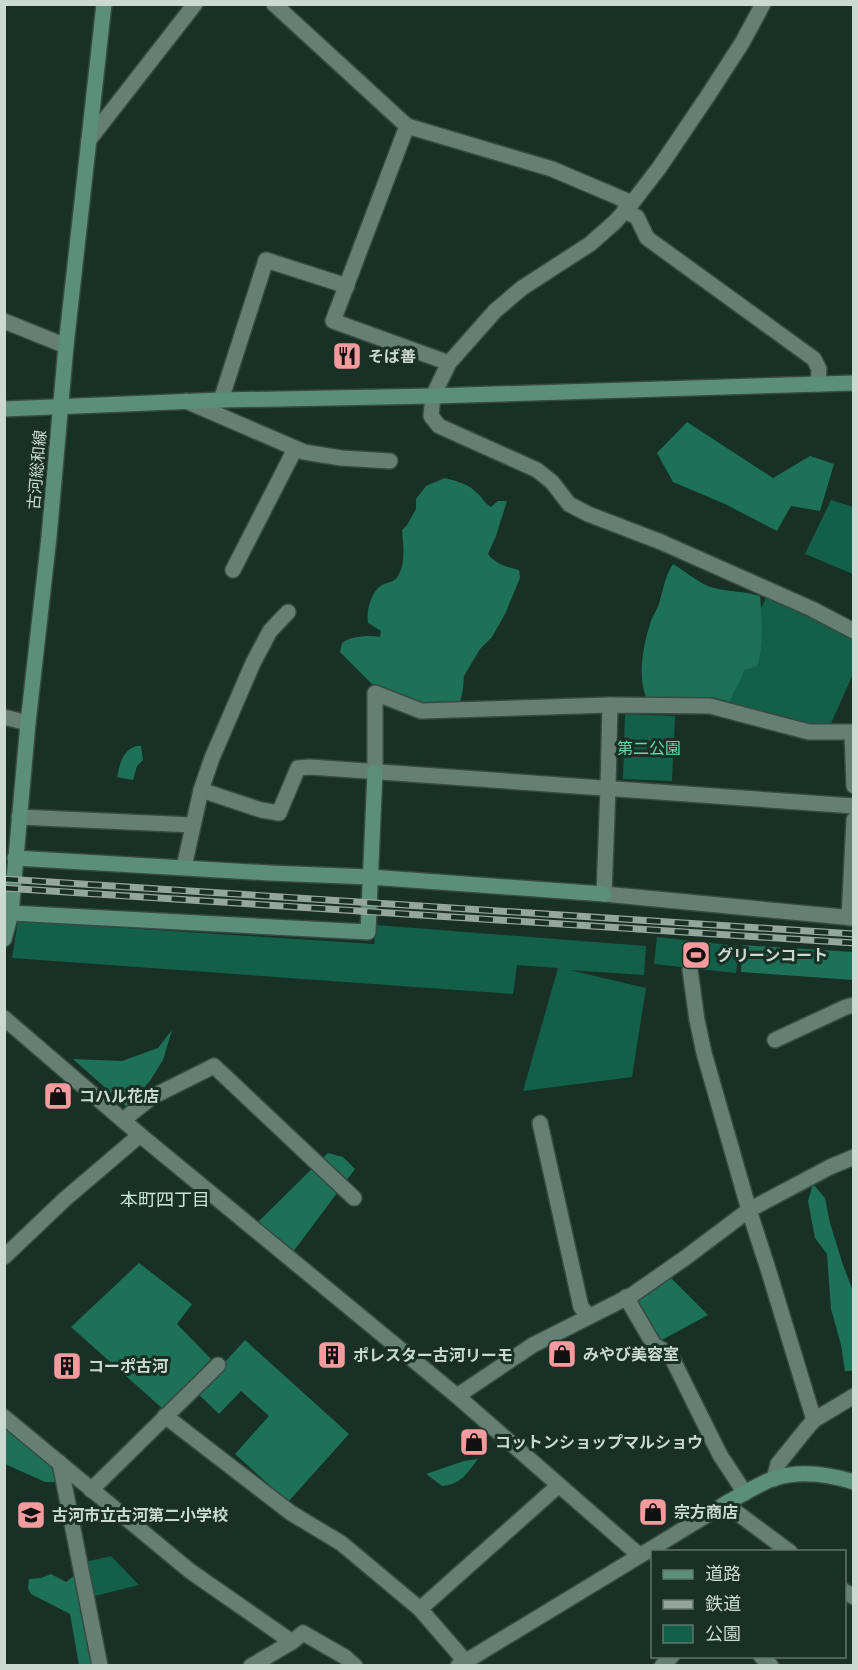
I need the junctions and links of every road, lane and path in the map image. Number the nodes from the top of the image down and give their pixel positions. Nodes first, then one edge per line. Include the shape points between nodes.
1 (104, 4) edge
2 (195, 4) edge
3 (274, 4) edge
4 (763, 4) edge
5 (407, 126) junction
6 (89, 140) junction
7 (628, 207) junction
8 (346, 286) junction
9 (4, 321) edge
10 (66, 346) junction
11 (449, 363) junction
12 (854, 383) edge
13 (818, 384) junction
14 (434, 396) junction
15 (221, 400) junction
16 (186, 401) junction
17 (61, 405) junction
18 (4, 409) edge
19 (295, 448) junction
20 (390, 461) dead end
21 (233, 570) dead end
22 (288, 612) dead end
23 (854, 632) edge
24 (610, 705) junction
25 (4, 717) edge
26 (28, 723) junction
27 (853, 732) edge
28 (375, 772) junction
29 (854, 786) edge
30 (608, 788) junction
31 (201, 790) junction
32 (854, 806) edge
33 (19, 817) junction
34 (854, 820) edge
35 (193, 825) junction
36 (10, 857) edge
37 (184, 867) junction
38 (370, 877) junction
39 (603, 894) junction
40 (11, 913) junction
41 (851, 918) edge
42 (5, 933) edge
43 (690, 970) dead end
44 (854, 1005) edge
45 (4, 1018) edge
46 (776, 1040) dead end
47 (123, 1120) junction
48 (540, 1123) dead end
49 (140, 1135) junction
50 (854, 1157) edge
51 (354, 1198) dead end
52 (749, 1210) junction
53 (4, 1257) edge
54 (626, 1297) junction
55 (589, 1316) junction
56 (218, 1365) dead end
57 (457, 1396) junction
58 (854, 1396) edge
59 (165, 1416) junction
60 (4, 1417) edge
61 (814, 1420) junction
62 (60, 1463) junction
63 (774, 1479) junction
64 (854, 1482) edge
65 (559, 1485) junction
66 (91, 1490) junction
67 (745, 1493) junction
68 (725, 1504) junction
69 (789, 1550) edge
70 (646, 1553) edge
71 (420, 1609) junction
72 (292, 1642) junction
73 (462, 1663) edge
74 (100, 1665) edge
75 (251, 1665) edge
76 (355, 1665) edge

1 - 6 street, 古河総和線
2 - 6 street
3 - 5 street
4 - 7 street via 707,97
5 - 7 street via 552,169
5 - 8 street
6 - 10 street, 古河総和線
7 - 11 street via 590,244 522,288 495,311
7 - 13 street via 647,238 814,359 819,369
8 - 11 street via 333,321
8 - 15 street via 266,260
9 - 10 street
10 - 17 street, 古河総和線
11 - 14 street
12 - 13 street
13 - 14 street
14 - 15 street
14 - 23 street via 431,416 439,426 537,470 569,504 812,609
15 - 16 street
16 - 17 street
16 - 19 street
17 - 18 street
17 - 26 street, 古河総和線
19 - 20 street via 320,456
19 - 21 street
22 - 31 street via 270,631 253,663
24 - 27 street via 710,706 809,732
24 - 28 street via 421,711 375,693
24 - 30 street
25 - 26 street
26 - 33 street, 古河総和線
27 - 29 street
28 - 30 street
28 - 31 street via 298,768 279,813
28 - 38 street
30 - 32 street
30 - 39 street
31 - 35 street
33 - 35 street
33 - 36 street, 古河総和線
34 - 41 street
35 - 37 street
36 - 37 street
36 - 40 street, 古河総和線
37 - 38 street
38 - 39 street
38 - 40 street via 368,932
39 - 41 street
40 - 42 street, 古河総和線
43 - 52 street via 704,1053
44 - 46 street
45 - 47 street
47 - 49 street
47 - 51 street via 152,1098 214,1066
48 - 55 street via 581,1307
49 - 53 street via 65,1198
49 - 57 street
50 - 52 street
52 - 54 street
52 - 61 street
54 - 55 street
54 - 67 street via 654,1346 670,1354 720,1455
55 - 57 street via 533,1345
56 - 59 street
57 - 65 street
58 - 61 street
59 - 66 street
59 - 71 street via 291,1513 340,1543
60 - 62 street
61 - 63 street via 778,1464
62 - 66 street
62 - 74 street
63 - 64 street via 805,1474
63 - 67 street
65 - 70 street
65 - 71 street
66 - 72 street via 190,1571
67 - 68 street
68 - 69 street
68 - 70 street
70 - 73 street
71 - 73 street
72 - 75 street
72 - 76 street via 303,1633

